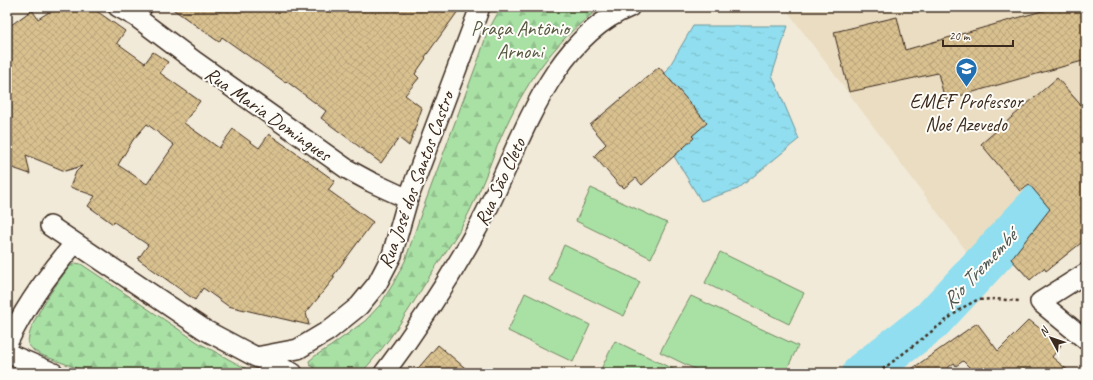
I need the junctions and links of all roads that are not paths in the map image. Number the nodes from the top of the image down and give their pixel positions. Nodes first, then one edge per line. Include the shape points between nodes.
1 (118, 7) edge
2 (480, 7) edge
3 (630, 7) edge
4 (139, 12) edge
5 (408, 199) junction
6 (50, 226) dead end
7 (75, 243) junction
8 (1086, 273) edge
9 (9, 336) edge
10 (1086, 340) edge
11 (7, 353) edge
12 (256, 357) junction
13 (54, 373) edge
14 (293, 373) edge
15 (384, 373) edge

1 - 4 street, Rua Maria Domingues
2 - 5 street, Rua José dos Santos Castro
3 - 15 street, Rua São Cleto via 617,12 591,32 567,56 546,86 477,230 427,315
4 - 5 street, Rua Maria Domingues via 196,62 347,169
5 - 12 street, Rua José dos Santos Castro via 392,255 377,284 359,306 328,331 298,349
6 - 7 street
7 - 9 street via 56,265
7 - 12 street via 205,330
8 - 10 street via 1040,302
11 - 13 street
12 - 14 street

